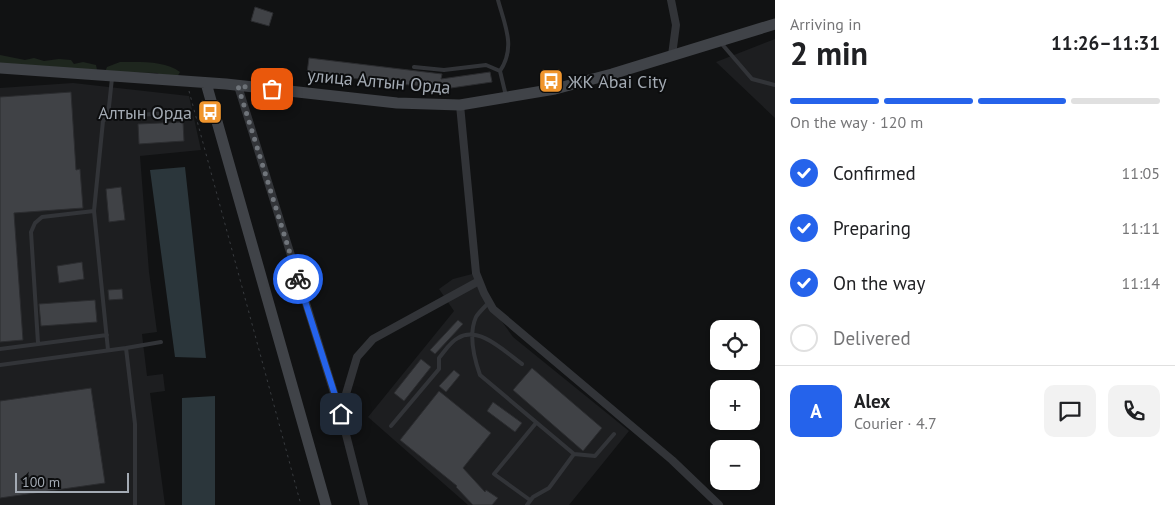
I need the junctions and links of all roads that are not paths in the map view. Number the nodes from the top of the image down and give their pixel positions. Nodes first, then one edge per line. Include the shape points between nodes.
1 (498, 0) edge
2 (671, 0) edge
3 (775, 24) edge
4 (719, 41) junction
5 (672, 56) junction
6 (414, 67) dead end
7 (0, 68) edge
8 (500, 71) junction
9 (113, 75) junction
10 (206, 83) junction
11 (775, 85) edge
12 (238, 86) junction
13 (507, 98) junction
14 (460, 105) junction
15 (180, 114) dead end
16 (108, 116) junction
17 (94, 211) junction
18 (479, 281) junction
19 (489, 302) junction
20 (472, 334) junction
21 (107, 335) junction
22 (161, 342) dead end
23 (38, 344) junction
24 (126, 348) junction
25 (0, 349) edge
26 (108, 350) junction
27 (522, 364) dead end
28 (0, 365) edge
29 (346, 394) dead end
30 (536, 423) junction
31 (391, 426) dead end
32 (614, 434) dead end
33 (574, 454) junction
34 (530, 500) junction
35 (135, 505) edge
36 (326, 505) edge
37 (364, 505) edge
38 (527, 505) edge
39 (719, 505) edge

1 - 8 lane via 509,40 508,60
2 - 5 street via 676,25
3 - 4 main road, улица Алтын Орда
4 - 5 main road, улица Алтын Орда
4 - 11 lane via 752,79
5 - 13 main road, улица Алтын Орда via 555,89
6 - 8 lane via 444,70 486,65
7 - 9 main road, улица Алтын Орда
8 - 13 lane
9 - 10 main road, улица Алтын Орда
9 - 16 lane
10 - 12 main road, улица Алтын Орда
10 - 36 main road
12 - 14 main road, улица Алтын Орда via 397,104
12 - 37 street via 341,414
13 - 14 main road, улица Алтын Орда
14 - 18 street
15 - 16 lane
16 - 17 lane via 103,121
17 - 21 lane
17 - 23 lane via 42,216 31,232
18 - 19 street
18 - 29 street via 373,339 357,357
19 - 20 lane via 476,316
19 - 39 street via 493,309 672,460
20 - 27 lane via 484,337
20 - 30 lane via 474,358 480,375
20 - 31 lane via 453,341 439,358 439,368
21 - 23 lane
21 - 26 lane
22 - 24 lane
23 - 25 lane
24 - 26 lane
24 - 35 lane via 135,424
26 - 28 lane
30 - 33 lane
30 - 34 lane via 494,474
32 - 33 lane via 596,456
33 - 34 lane via 549,488
34 - 38 lane

